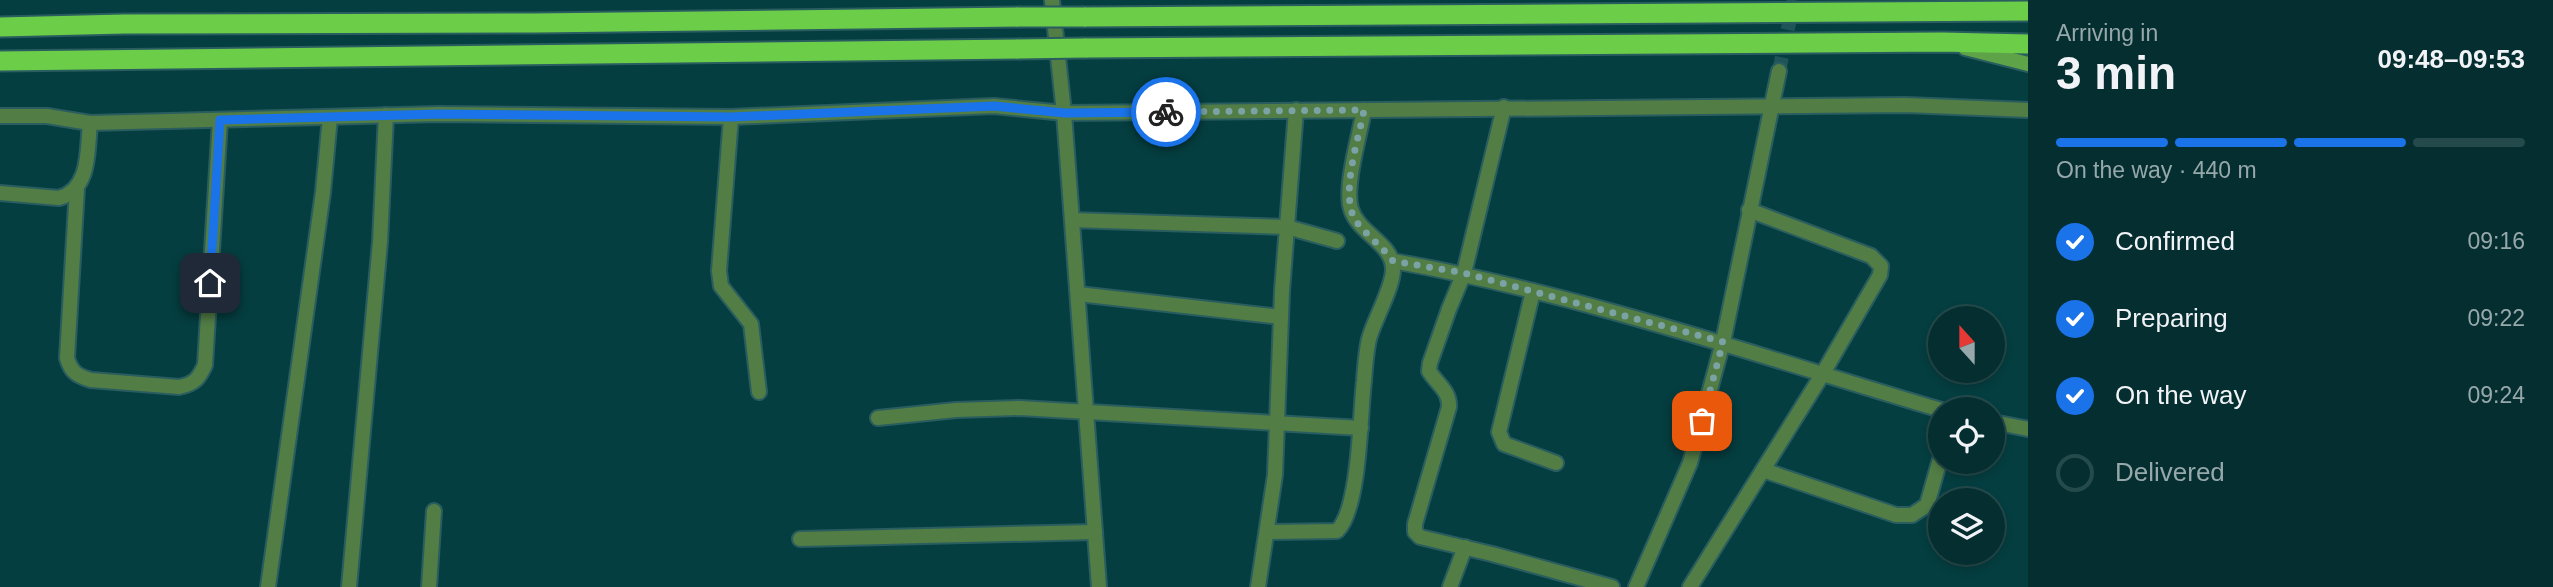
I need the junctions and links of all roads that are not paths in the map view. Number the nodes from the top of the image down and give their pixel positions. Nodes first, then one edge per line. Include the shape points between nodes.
1 (1052, 0) edge
2 (2023, 10) edge
3 (0, 27) edge
4 (1942, 42) junction
5 (2028, 44) edge
6 (0, 61) edge
7 (2028, 64) edge
8 (1779, 71) tunnel mouth
9 (1772, 106) junction
10 (1504, 107) junction
11 (1296, 110) junction
12 (1364, 110) junction
13 (2028, 110) edge
14 (1065, 113) junction
15 (386, 115) junction
16 (0, 116) edge
17 (330, 117) junction
18 (731, 117) junction
19 (220, 120) junction
20 (90, 123) junction
21 (77, 188) junction
22 (0, 193) edge
23 (1749, 210) junction
24 (1072, 220) junction
25 (1287, 227) junction
26 (1337, 242) dead end
27 (1393, 261) junction
28 (1464, 273) junction
29 (1533, 291) junction
30 (1077, 294) junction
31 (1281, 317) junction
32 (1723, 342) junction
33 (1822, 374) junction
34 (758, 392) dead end
35 (1928, 406) edge
36 (1086, 411) junction
37 (878, 418) dead end
38 (1277, 424) junction
39 (2005, 424) edge
40 (1361, 428) junction
41 (2028, 429) edge
42 (1556, 464) dead end
43 (1763, 470) junction
44 (1936, 474) edge
45 (434, 510) dead end
46 (1095, 532) junction
47 (1267, 532) junction
48 (800, 539) dead end
49 (1465, 547) junction
50 (268, 587) edge
51 (349, 587) edge
52 (429, 587) edge
53 (1099, 587) edge
54 (1258, 587) edge
55 (1450, 587) edge
56 (1612, 587) edge
57 (1636, 587) edge
58 (1690, 587) edge

1 - 14 street
2 - 3 highway, bridge
4 - 5 highway
4 - 6 highway, bridge
4 - 7 main road
8 - 9 street
9 - 10 street
9 - 13 street
9 - 23 street
10 - 12 street
10 - 28 street
11 - 12 street
11 - 14 street
11 - 25 street
12 - 27 street via 1350,208 1356,221
14 - 18 street via 994,106
14 - 24 street
15 - 17 street
15 - 18 street
15 - 51 street via 380,242
16 - 20 street via 47,116
17 - 19 street
17 - 50 street
18 - 34 street via 719,271 721,286 751,324
19 - 20 street
19 - 21 street via 205,365 198,380 189,385 91,380 71,370 67,358
20 - 21 street via 84,175
21 - 22 street via 59,198
23 - 32 street
23 - 33 street via 1871,256 1881,266
24 - 25 street
24 - 30 street
25 - 26 street
25 - 31 street
27 - 28 street
27 - 40 street via 1394,273 1369,341
28 - 29 street
28 - 49 street via 1430,363 1429,371 1446,391 1449,407 1415,532
29 - 32 street
29 - 42 street via 1499,432 1504,444
30 - 31 street
30 - 36 street
31 - 38 street
32 - 33 street
32 - 57 street via 1690,463
33 - 35 street
33 - 43 street
36 - 37 street via 992,408
36 - 38 street
36 - 46 street
38 - 40 street
38 - 47 street
39 - 41 street
40 - 47 street via 1343,526 1324,533
43 - 44 street via 1896,515 1912,515 1927,505
43 - 58 street
45 - 52 street
46 - 48 street
46 - 53 street
47 - 54 street
49 - 55 street
49 - 56 street

